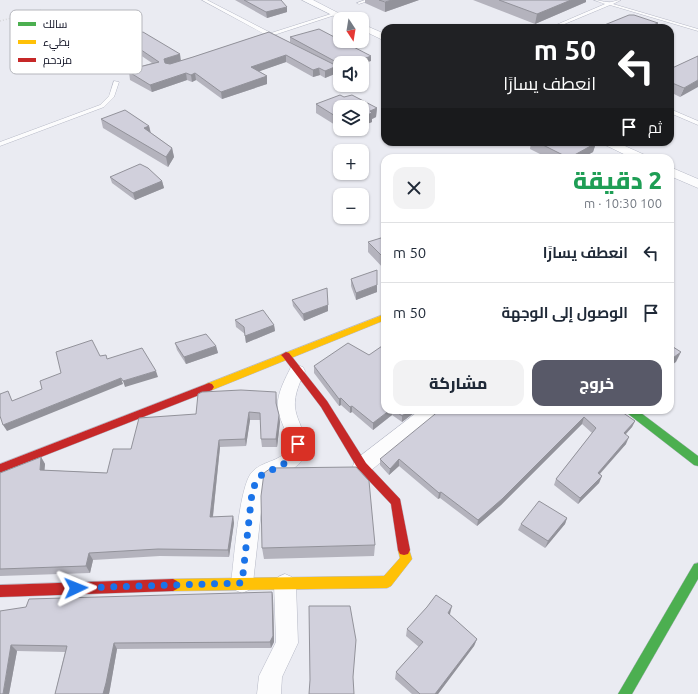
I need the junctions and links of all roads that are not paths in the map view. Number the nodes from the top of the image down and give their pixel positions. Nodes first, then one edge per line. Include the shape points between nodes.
1 (204, 0) edge
2 (306, 0) edge
3 (369, 0) edge
4 (596, 0) edge
5 (619, 0) edge
6 (359, 3) dead end
7 (608, 4) junction
8 (333, 13) edge
9 (333, 15) edge
10 (560, 24) edge
11 (369, 30) edge
12 (698, 30) edge
13 (271, 35) junction
14 (381, 36) edge
15 (279, 39) edge
16 (256, 40) edge
17 (116, 82) dead end
18 (674, 113) edge
19 (698, 123) edge
20 (0, 144) edge
21 (616, 146) edge
22 (632, 154) edge
23 (674, 173) edge
24 (698, 184) edge
25 (381, 318) edge
26 (286, 355) junction
27 (297, 371) junction
28 (427, 414) edge
29 (635, 414) edge
30 (698, 462) edge
31 (362, 466) junction
32 (0, 469) edge
33 (698, 568) edge
34 (242, 583) junction
35 (285, 584) junction
36 (0, 591) edge
37 (269, 694) edge
38 (625, 694) edge

1 - 13 lane
2 - 8 street
3 - 6 lane
4 - 7 lane
5 - 7 lane
7 - 10 lane
7 - 12 lane
9 - 13 lane
11 - 14 street
13 - 15 lane
13 - 16 lane
17 - 20 lane via 111,97 102,106
18 - 19 lane
21 - 22 street
23 - 24 street
25 - 26 street
26 - 27 street
26 - 32 street
27 - 31 street via 324,404
27 - 34 street via 286,408 298,444 297,453 291,460 260,476 255,484
28 - 31 street
29 - 30 street
31 - 35 street via 396,502 406,560 387,582
33 - 38 street
34 - 35 street
34 - 36 street
35 - 37 street via 287,643 271,676

